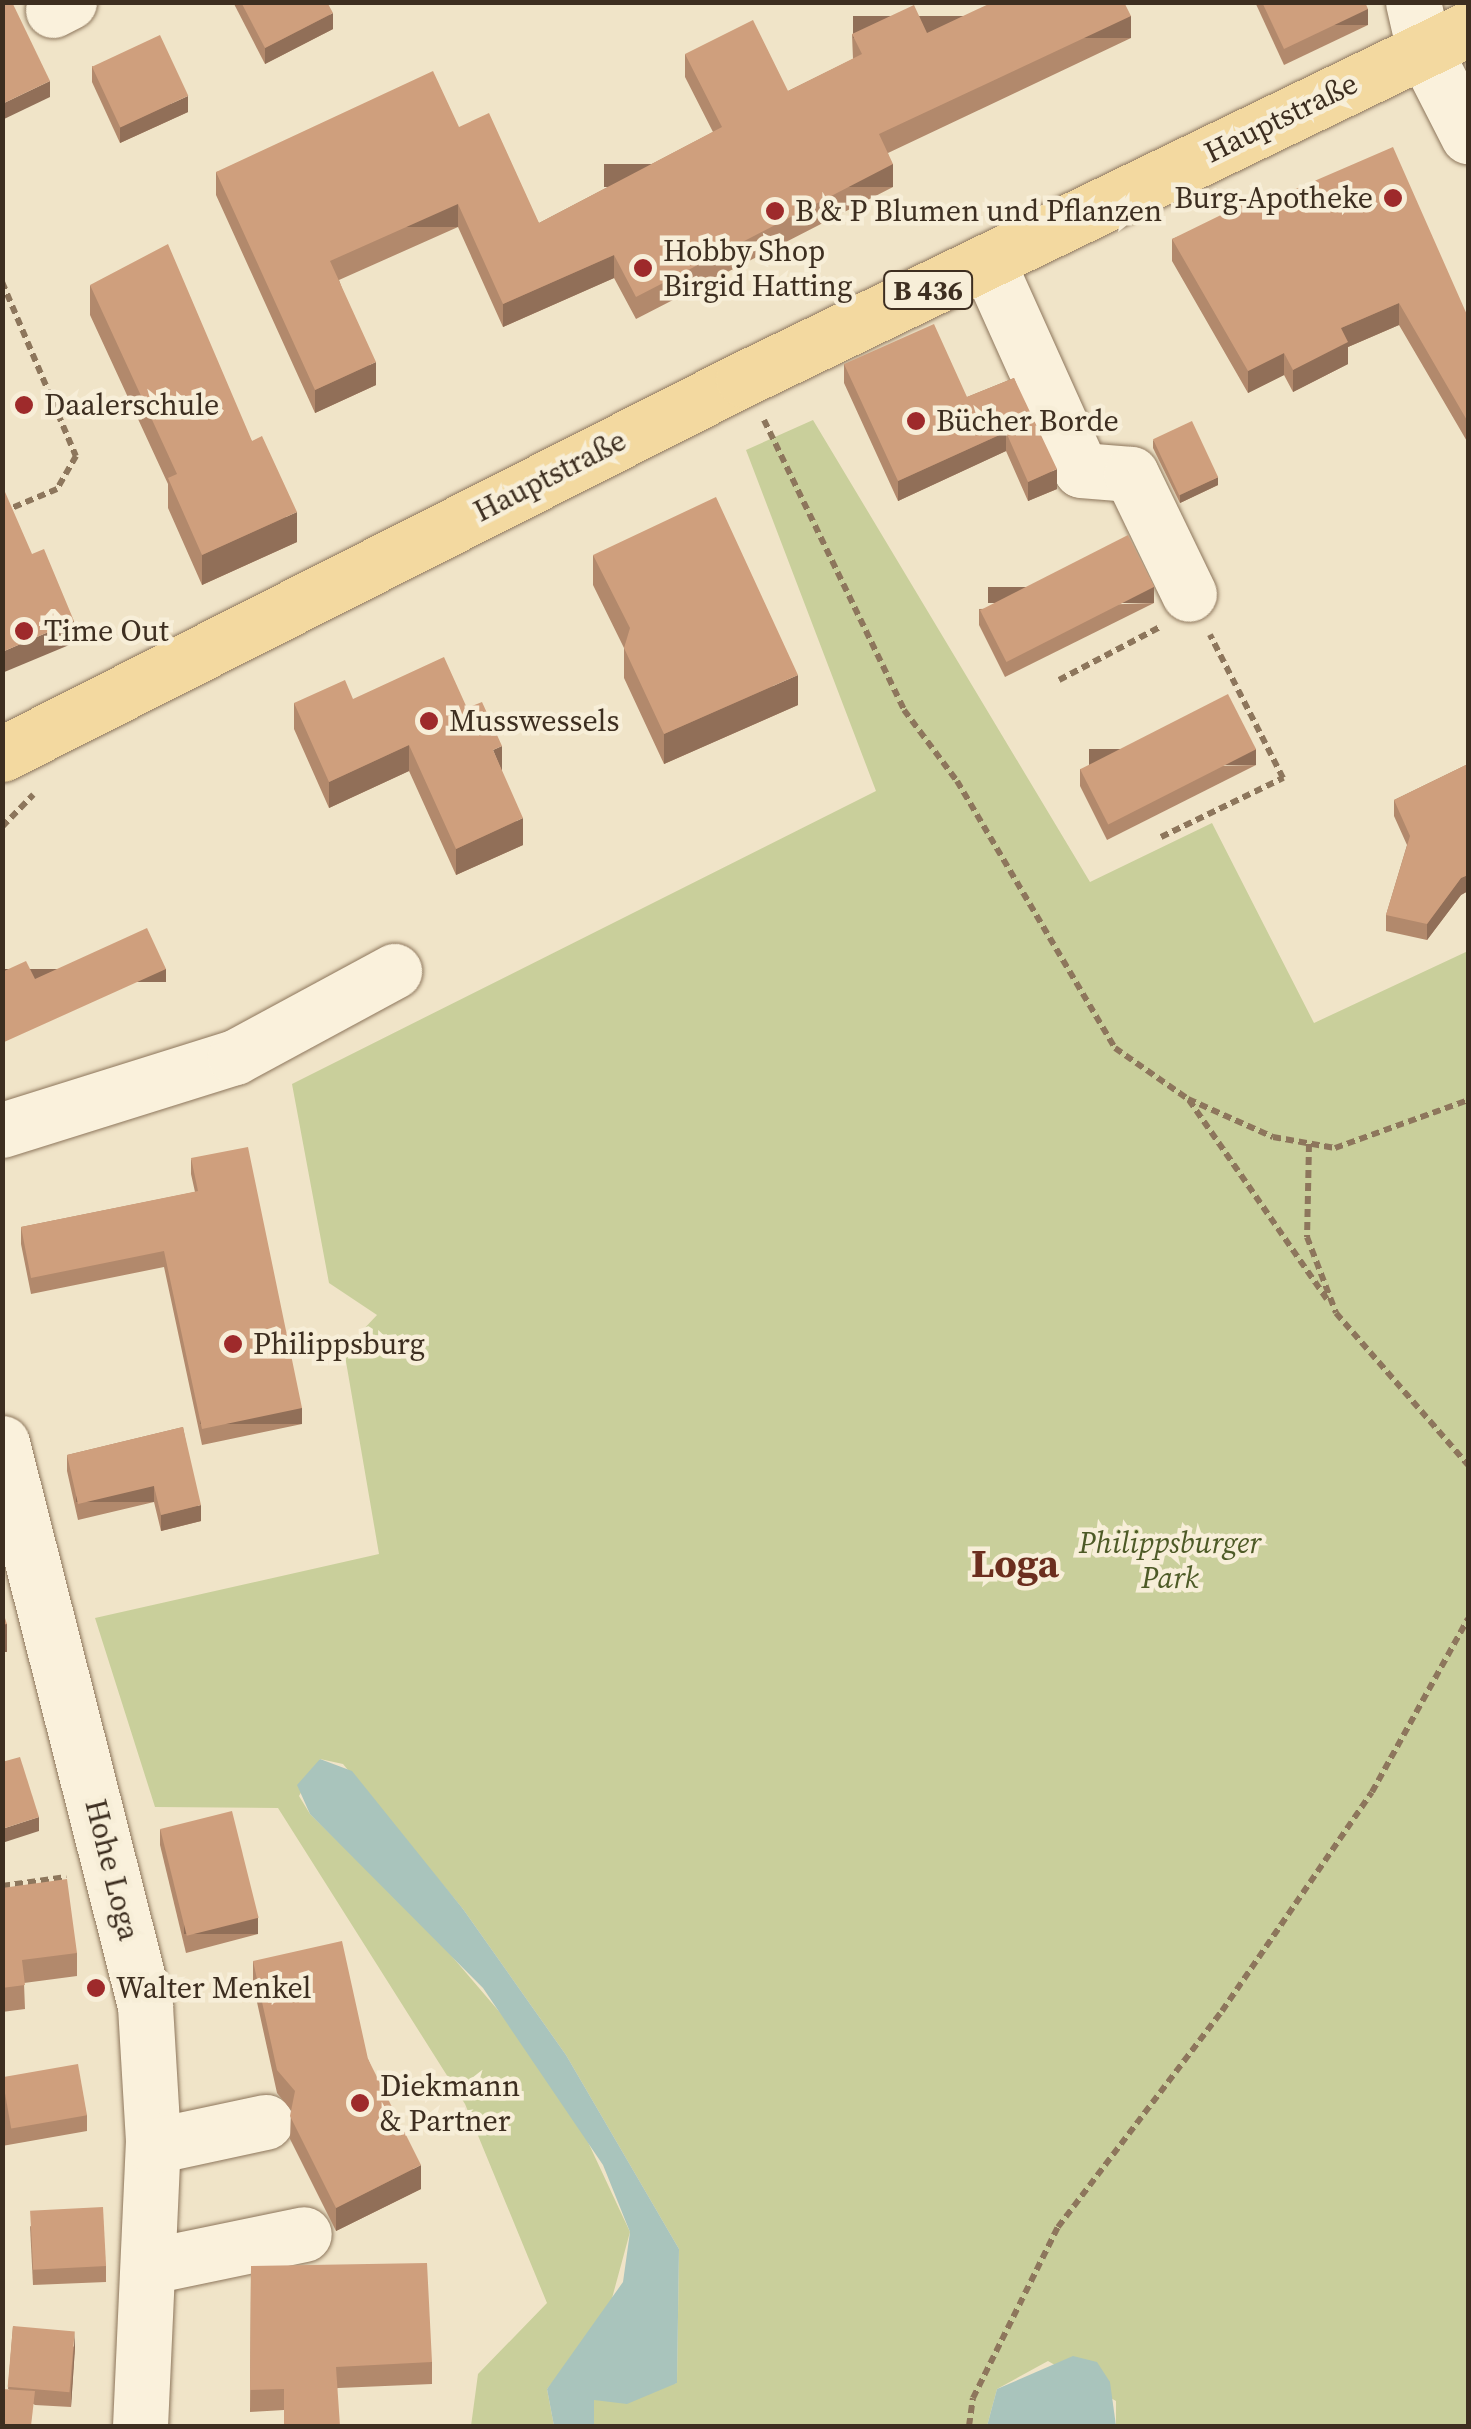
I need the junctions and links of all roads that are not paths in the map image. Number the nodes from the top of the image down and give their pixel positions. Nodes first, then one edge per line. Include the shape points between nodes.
1 (1435, 27) edge
2 (1468, 136) edge
3 (988, 262) junction
4 (1192, 601) road end
5 (2, 754) edge
6 (394, 972) dead end
7 (2, 1130) edge
8 (2, 1443) edge
9 (265, 2122) dead end
10 (153, 2146) junction
11 (304, 2234) dead end
12 (150, 2266) junction
13 (140, 2426) edge

1 - 2 street
1 - 3 main road, Hauptstraße / B 436
3 - 4 street via 1082,470 1131,474
3 - 5 main road, Hauptstraße / B 436
6 - 7 street via 234,1057
8 - 10 street, Hohe Loga via 136,1968
9 - 10 street
10 - 12 street, Hohe Loga
11 - 12 street
12 - 13 street, Hohe Loga

